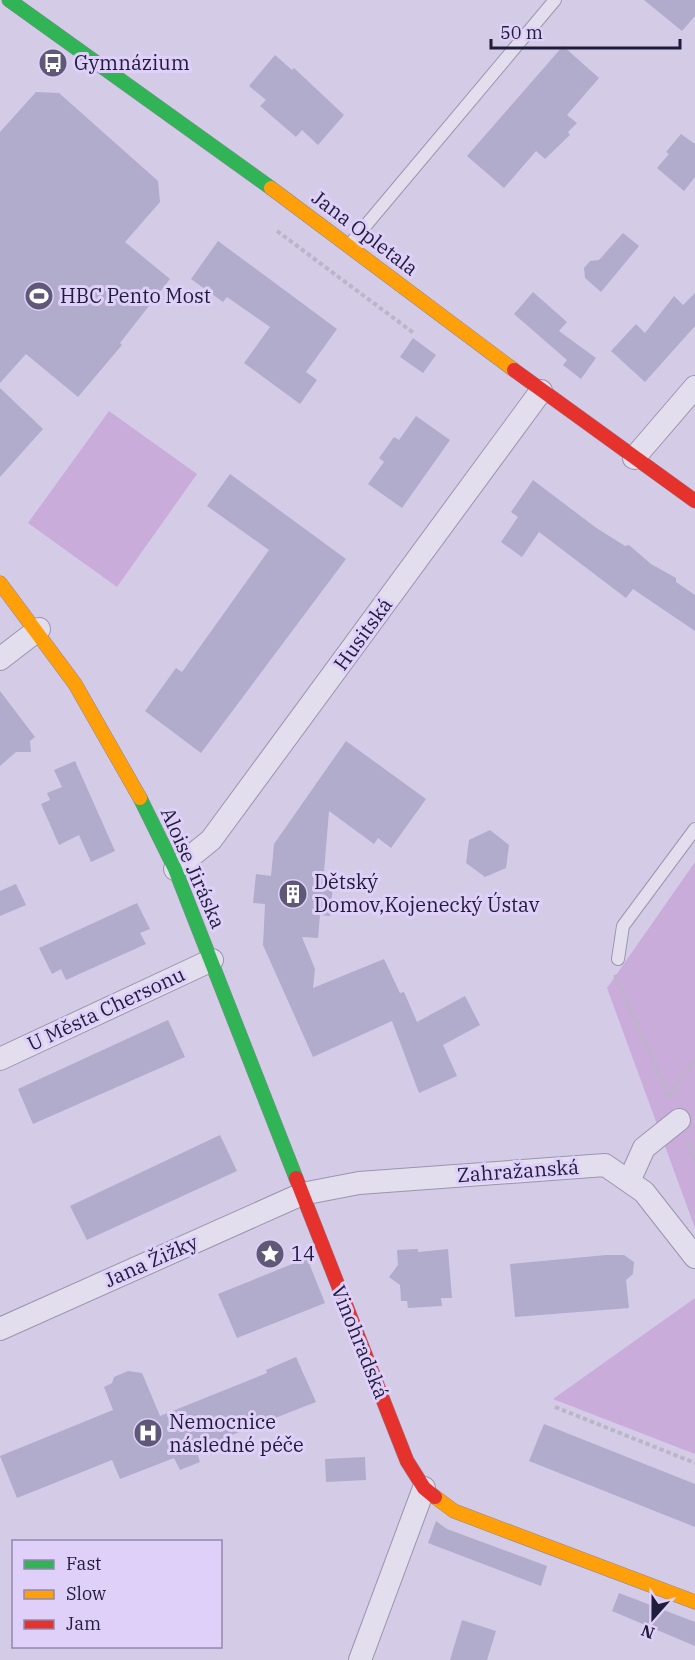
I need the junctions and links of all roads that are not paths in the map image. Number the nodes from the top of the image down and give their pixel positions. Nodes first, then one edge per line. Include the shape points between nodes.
1 (9, 0) edge
2 (555, 0) edge
3 (350, 245) junction
4 (695, 387) edge
5 (542, 391) junction
6 (633, 458) junction
7 (695, 501) edge
8 (0, 583) edge
9 (39, 628) junction
10 (0, 659) edge
11 (695, 829) edge
12 (175, 869) junction
13 (618, 959) road end
14 (212, 960) junction
15 (0, 1059) edge
16 (679, 1120) road end
17 (630, 1179) junction
18 (302, 1194) junction
19 (695, 1257) edge
20 (0, 1329) edge
21 (424, 1488) junction
22 (695, 1602) edge
23 (360, 1660) edge

1 - 3 street, Jana Opletala
2 - 3 lane
3 - 5 street, Jana Opletala
4 - 6 street
5 - 6 street, Jana Opletala
5 - 12 street, Husitská via 211,840
6 - 7 street, Jana Opletala
8 - 9 street, Aloise Jiráska
9 - 10 street
9 - 12 street, Aloise Jiráska via 134,782
11 - 13 lane via 623,926
12 - 14 street, Aloise Jiráska
14 - 15 street, U Města Chersonu
14 - 18 street, Aloise Jiráska
16 - 17 street via 645,1148
17 - 18 street, Zahražanská via 605,1165 359,1183
17 - 19 street, Zahražanská via 645,1192
18 - 20 street, Jana Žižky
18 - 21 street, Vinohradská via 407,1461
21 - 22 street, Vinohradská via 454,1511
21 - 23 street

